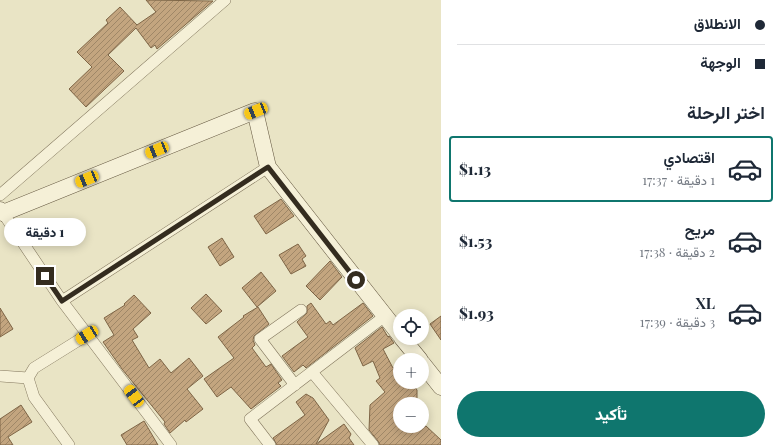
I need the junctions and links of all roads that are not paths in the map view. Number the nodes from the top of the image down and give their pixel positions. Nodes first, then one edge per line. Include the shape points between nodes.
1 (225, 0) edge
2 (268, 167) junction
3 (0, 195) edge
4 (2, 212) edge
5 (62, 301) junction
6 (300, 310) dead end
7 (385, 316) junction
8 (393, 326) edge
9 (87, 335) junction
10 (408, 345) edge
11 (414, 353) edge
12 (312, 372) junction
13 (429, 372) edge
14 (0, 376) edge
15 (28, 378) junction
16 (295, 385) junction
17 (441, 387) edge
18 (267, 444) edge
19 (69, 445) edge
20 (170, 445) edge
21 (373, 445) edge

1 - 3 street
2 - 4 street via 256,111
2 - 5 street
2 - 7 street
4 - 5 street
5 - 9 street
6 - 16 street via 260,339
7 - 8 street
7 - 12 street
9 - 15 street via 34,368
9 - 20 street
10 - 11 street
12 - 16 street
12 - 21 street
13 - 17 street
14 - 15 street
15 - 19 street via 34,397
16 - 18 street via 250,419

